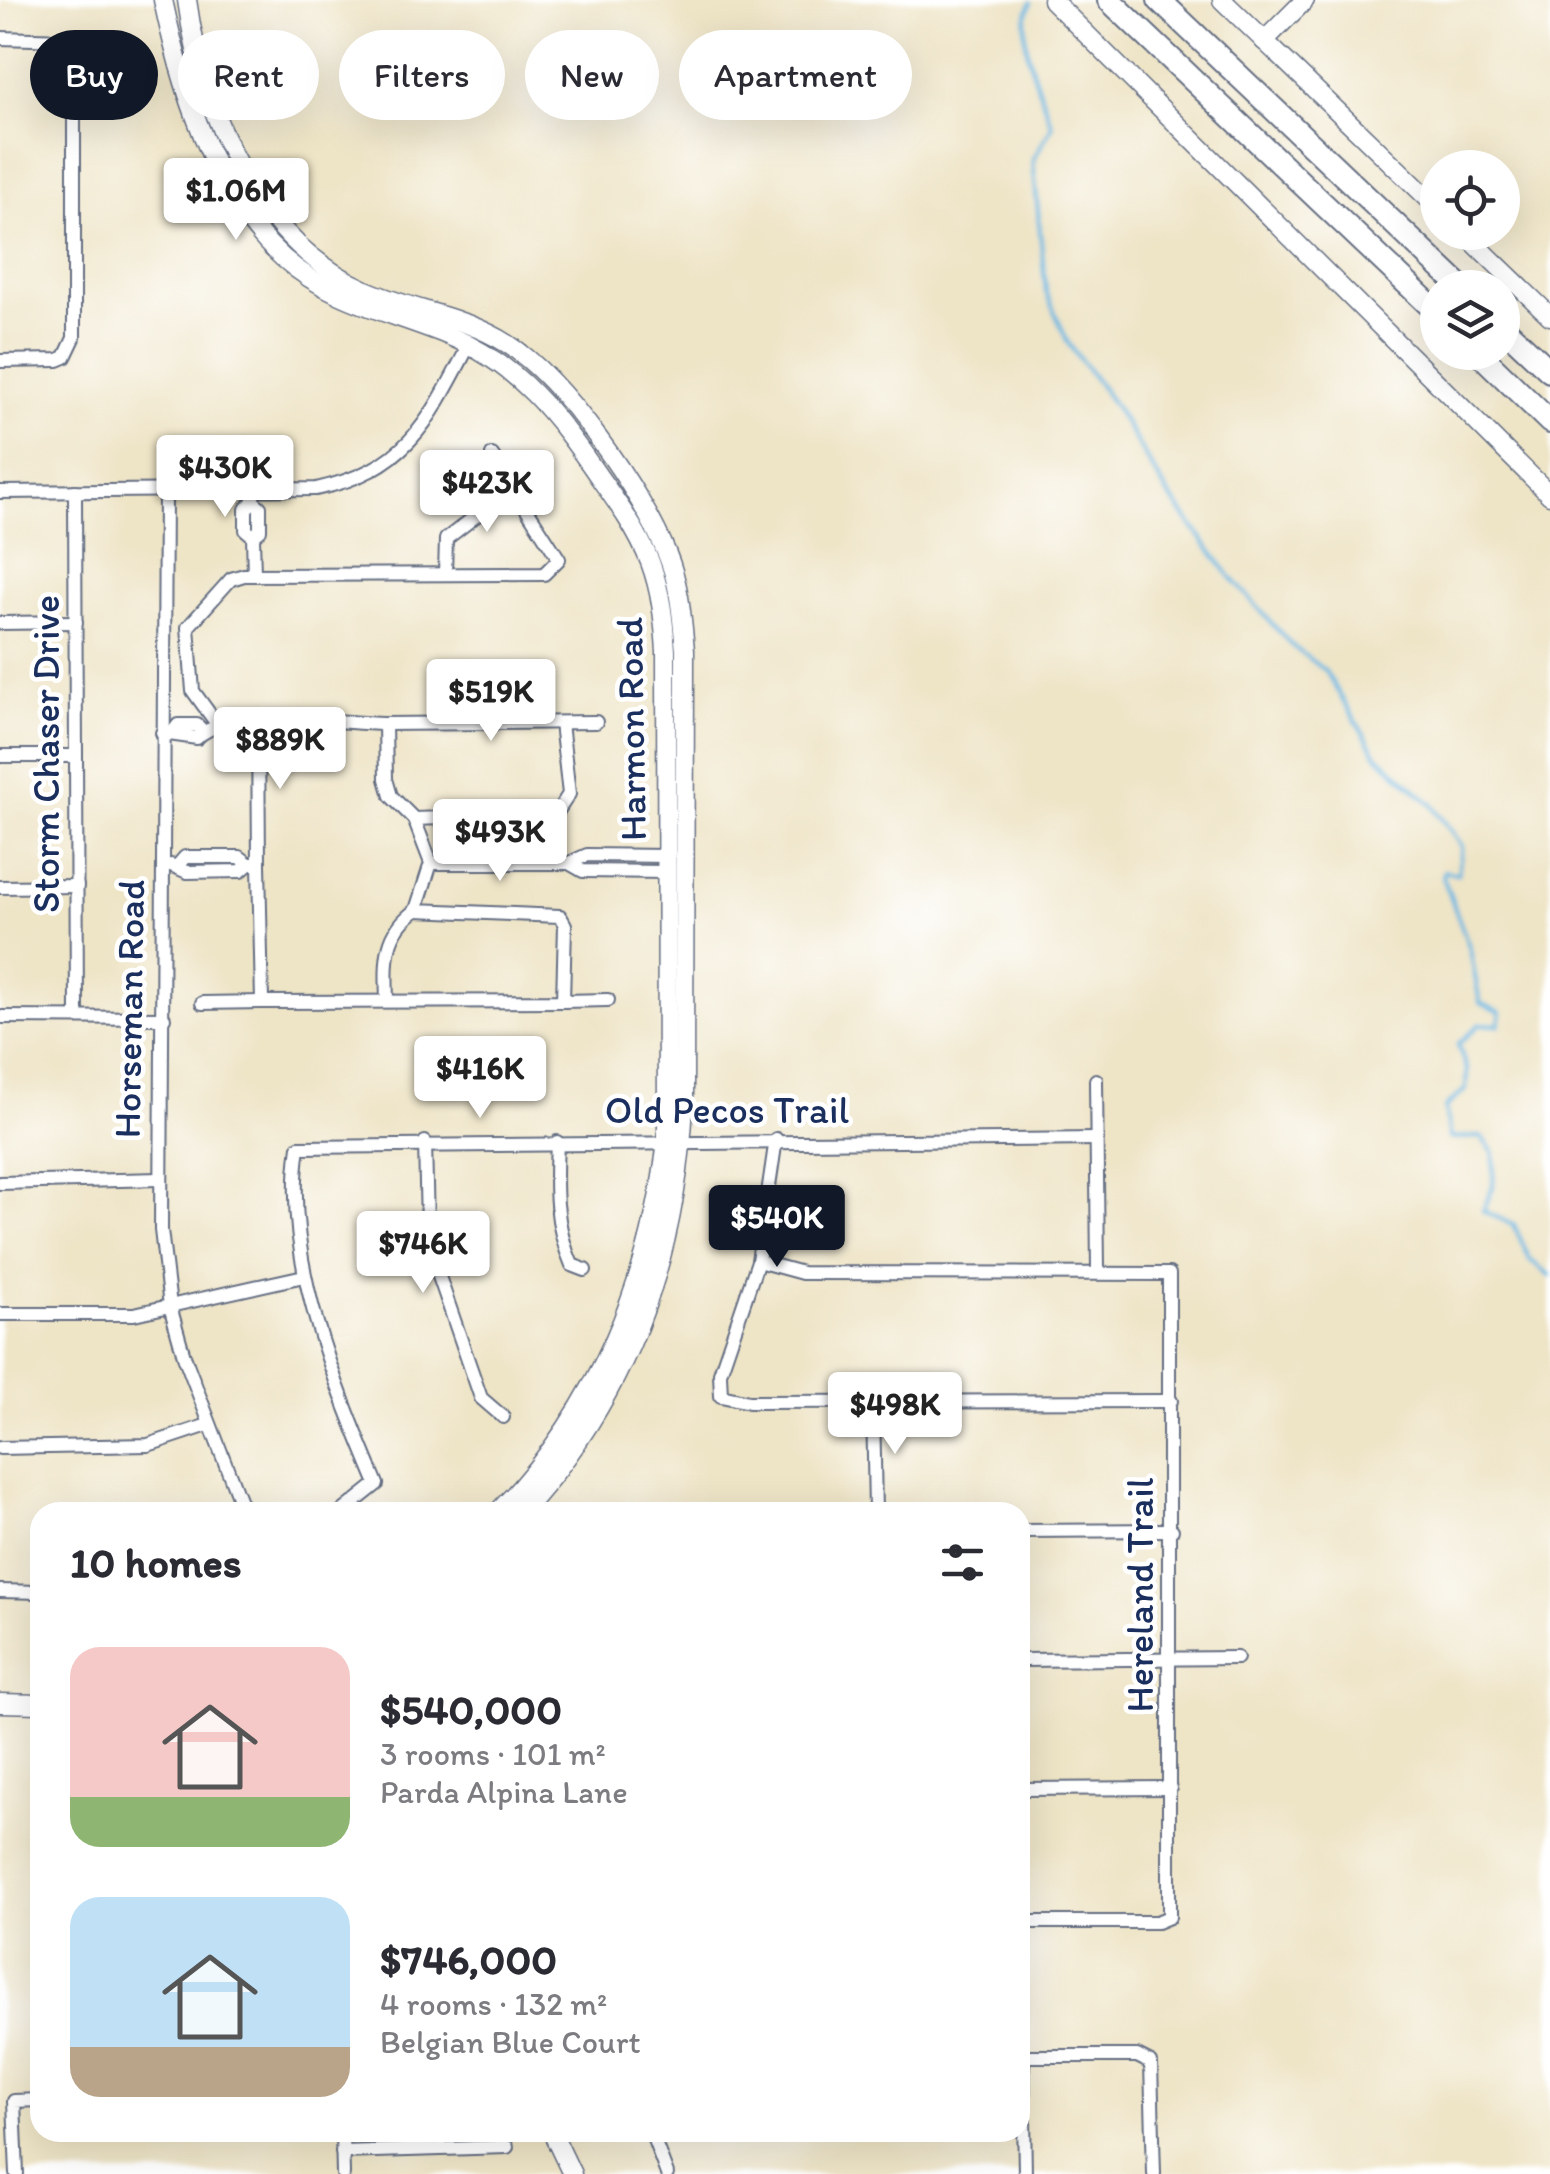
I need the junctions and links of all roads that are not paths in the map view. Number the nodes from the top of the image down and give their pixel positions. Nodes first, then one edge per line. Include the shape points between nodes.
1 (163, 0) edge
2 (187, 0) edge
3 (1052, 0) edge
4 (1109, 0) edge
5 (1158, 0) edge
6 (1222, 0) edge
7 (1305, 0) edge
8 (0, 38) edge
9 (1264, 41) junction
10 (1420, 191) edge
11 (1482, 250) edge
12 (1443, 270) edge
13 (1420, 297) edge
14 (1550, 316) edge
15 (1520, 343) edge
16 (469, 345) junction
17 (0, 360) edge
18 (1497, 370) edge
19 (1550, 371) edge
20 (1550, 422) edge
21 (492, 456) dead end
22 (512, 488) junction
23 (75, 491) junction
24 (0, 492) edge
25 (165, 492) junction
26 (1550, 494) edge
27 (253, 495) junction
28 (445, 574) junction
29 (254, 575) junction
30 (76, 622) junction
31 (0, 623) edge
32 (258, 721) junction
33 (596, 722) dead end
34 (560, 723) junction
35 (218, 724) junction
36 (386, 724) junction
37 (167, 733) junction
38 (0, 756) edge
39 (76, 756) junction
40 (414, 819) junction
41 (431, 863) junction
42 (162, 864) junction
43 (254, 864) junction
44 (667, 864) junction
45 (77, 886) junction
46 (0, 887) edge
47 (416, 910) junction
48 (563, 1000) junction
49 (608, 1000) dead end
50 (387, 1001) junction
51 (262, 1002) junction
52 (202, 1003) dead end
53 (77, 1016) junction
54 (0, 1017) edge
55 (164, 1018) junction
56 (1096, 1080) dead end
57 (776, 1139) junction
58 (1097, 1139) junction
59 (675, 1140) junction
60 (424, 1142) junction
61 (557, 1142) junction
62 (160, 1179) junction
63 (0, 1182) edge
64 (758, 1261) junction
65 (585, 1270) dead end
66 (1098, 1271) junction
67 (304, 1276) junction
68 (170, 1306) junction
69 (0, 1314) edge
70 (1171, 1401) junction
71 (873, 1402) junction
72 (502, 1416) dead end
73 (208, 1426) junction
74 (0, 1448) edge
75 (240, 1502) edge
76 (354, 1502) edge
77 (507, 1502) edge
78 (530, 1502) edge
79 (874, 1502) edge
80 (1030, 1530) edge
81 (1172, 1530) junction
82 (0, 1591) edge
83 (30, 1592) edge
84 (1237, 1658) dead end
85 (1030, 1660) edge
86 (1168, 1660) junction
87 (0, 1703) edge
88 (30, 1704) edge
89 (1170, 1788) junction
90 (1030, 1790) edge
91 (1030, 1922) edge
92 (1030, 2056) edge
93 (30, 2100) edge
94 (342, 2142) edge
95 (557, 2142) edge
96 (655, 2142) edge
97 (1023, 2142) edge
98 (507, 2148) dead end
99 (342, 2152) junction
100 (17, 2174) edge
101 (342, 2174) edge
102 (572, 2174) edge
103 (666, 2174) edge
104 (1024, 2174) edge
105 (1154, 2174) edge

1 - 16 street, Harmon Road via 208,139 254,227 311,281 355,305
2 - 59 street, Harmon Road via 211,102 259,201 282,232 320,266 368,291 479,328 542,371 644,508 668,554 686,650
3 - 26 street
4 - 13 highway
5 - 12 highway
6 - 9 street
7 - 9 street
8 - 17 street via 66,40 74,62 74,338 58,360
9 - 10 street
11 - 14 street
15 - 19 highway
16 - 27 street via 426,426 398,454 357,480
16 - 44 street, Harmon Road via 523,379 551,408 636,529 651,565 666,651
18 - 20 highway
21 - 22 street
22 - 28 street via 446,540
22 - 28 street via 559,559 544,574
23 - 24 street
23 - 25 street
23 - 30 street, Storm Chaser Drive
25 - 27 street
25 - 37 street, Horseman Road
27 - 29 street via 260,508
28 - 29 street
29 - 35 street via 231,580 188,627 193,692
30 - 31 street
30 - 39 street, Storm Chaser Drive
32 - 35 street
32 - 36 street
32 - 43 street
33 - 34 street
34 - 36 street
34 - 40 street via 569,794 556,814
35 - 37 street via 197,738
36 - 40 street via 391,796
37 - 42 street, Horseman Road
38 - 39 street
39 - 45 street, Storm Chaser Drive
40 - 41 street
41 - 44 street via 569,863 588,855
41 - 47 street
42 - 43 street via 240,857
42 - 55 street, Horseman Road
43 - 51 street
44 - 59 street, Harmon Road
45 - 46 street
45 - 53 street, Storm Chaser Drive
47 - 48 street via 560,916
47 - 50 street via 390,939
48 - 49 street
48 - 50 street
50 - 51 street
51 - 52 street
53 - 54 street
53 - 55 street
55 - 62 street, Horseman Road
56 - 58 street
57 - 58 street, Old Pecos Trail
57 - 59 street, Old Pecos Trail
57 - 64 street
58 - 66 street
59 - 61 street, Old Pecos Trail
59 - 77 street via 649,1250 600,1374 564,1435
59 - 78 street via 662,1262 645,1318 581,1440
60 - 61 street, Old Pecos Trail
60 - 67 street, Old Pecos Trail via 299,1147
60 - 72 street via 434,1262 480,1398
61 - 65 street via 561,1240 572,1265
62 - 63 street
62 - 68 street, Horseman Road
64 - 66 street via 802,1273
64 - 71 street via 720,1373 720,1396
66 - 70 street, Hereland Trail via 1169,1274
67 - 68 street
67 - 76 street via 377,1484
68 - 69 street via 134,1314
68 - 73 street, Horseman Road
70 - 71 street
70 - 81 street, Hereland Trail
71 - 79 street
73 - 74 street via 148,1446
73 - 75 street, Horseman Road
80 - 81 street
81 - 86 street, Hereland Trail
82 - 83 street
84 - 86 street
85 - 86 street
86 - 89 street, Hereland Trail
87 - 88 street
89 - 90 street
89 - 91 street, Hereland Trail via 1169,1917
92 - 105 street via 1137,2056 1151,2063
93 - 100 street via 14,2101
94 - 99 street
95 - 102 street
96 - 103 street
97 - 104 street
98 - 99 street
99 - 101 street

